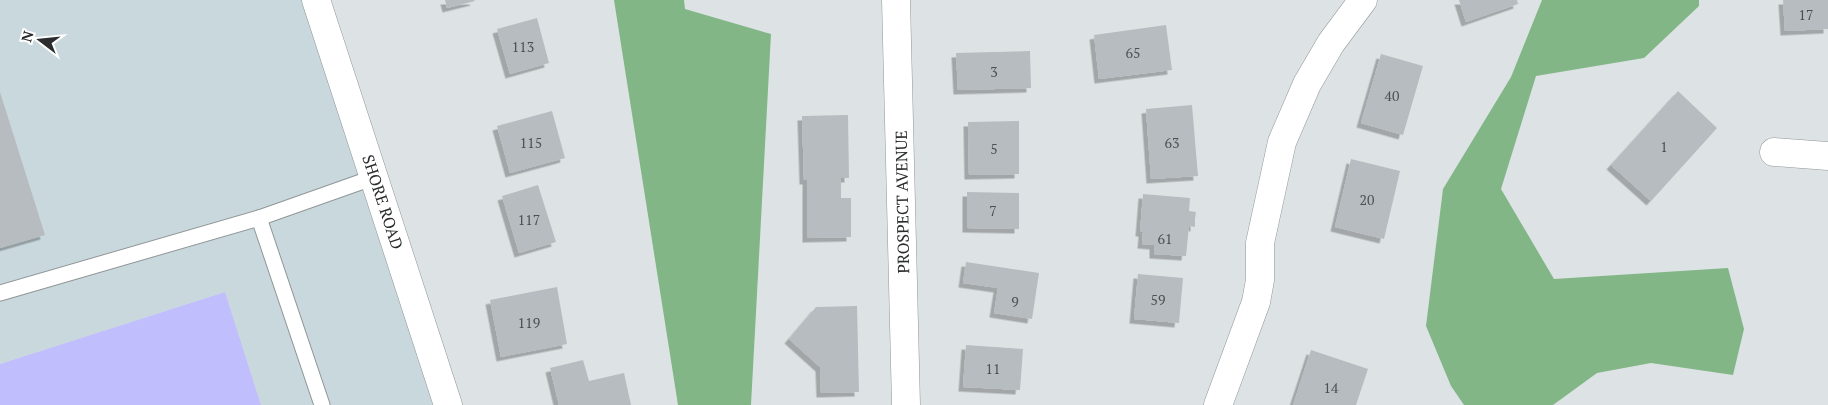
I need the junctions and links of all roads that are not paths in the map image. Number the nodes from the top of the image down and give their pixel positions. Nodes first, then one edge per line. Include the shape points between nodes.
1 (316, 0) edge
2 (896, 0) edge
3 (1363, 0) edge
4 (1774, 152) dead end
5 (1828, 156) edge
6 (375, 177) junction
7 (259, 218) junction
8 (0, 293) edge
9 (322, 405) edge
10 (448, 405) edge
11 (906, 405) edge
12 (1218, 405) edge

1 - 6 main road, SHORE ROAD
2 - 11 main road, PROSPECT AVENUE
3 - 12 main road via 1331,43 1307,84 1282,142 1260,243 1260,280 1256,302
4 - 5 main road
6 - 7 lane
6 - 10 main road, SHORE ROAD
7 - 8 lane
7 - 9 lane

